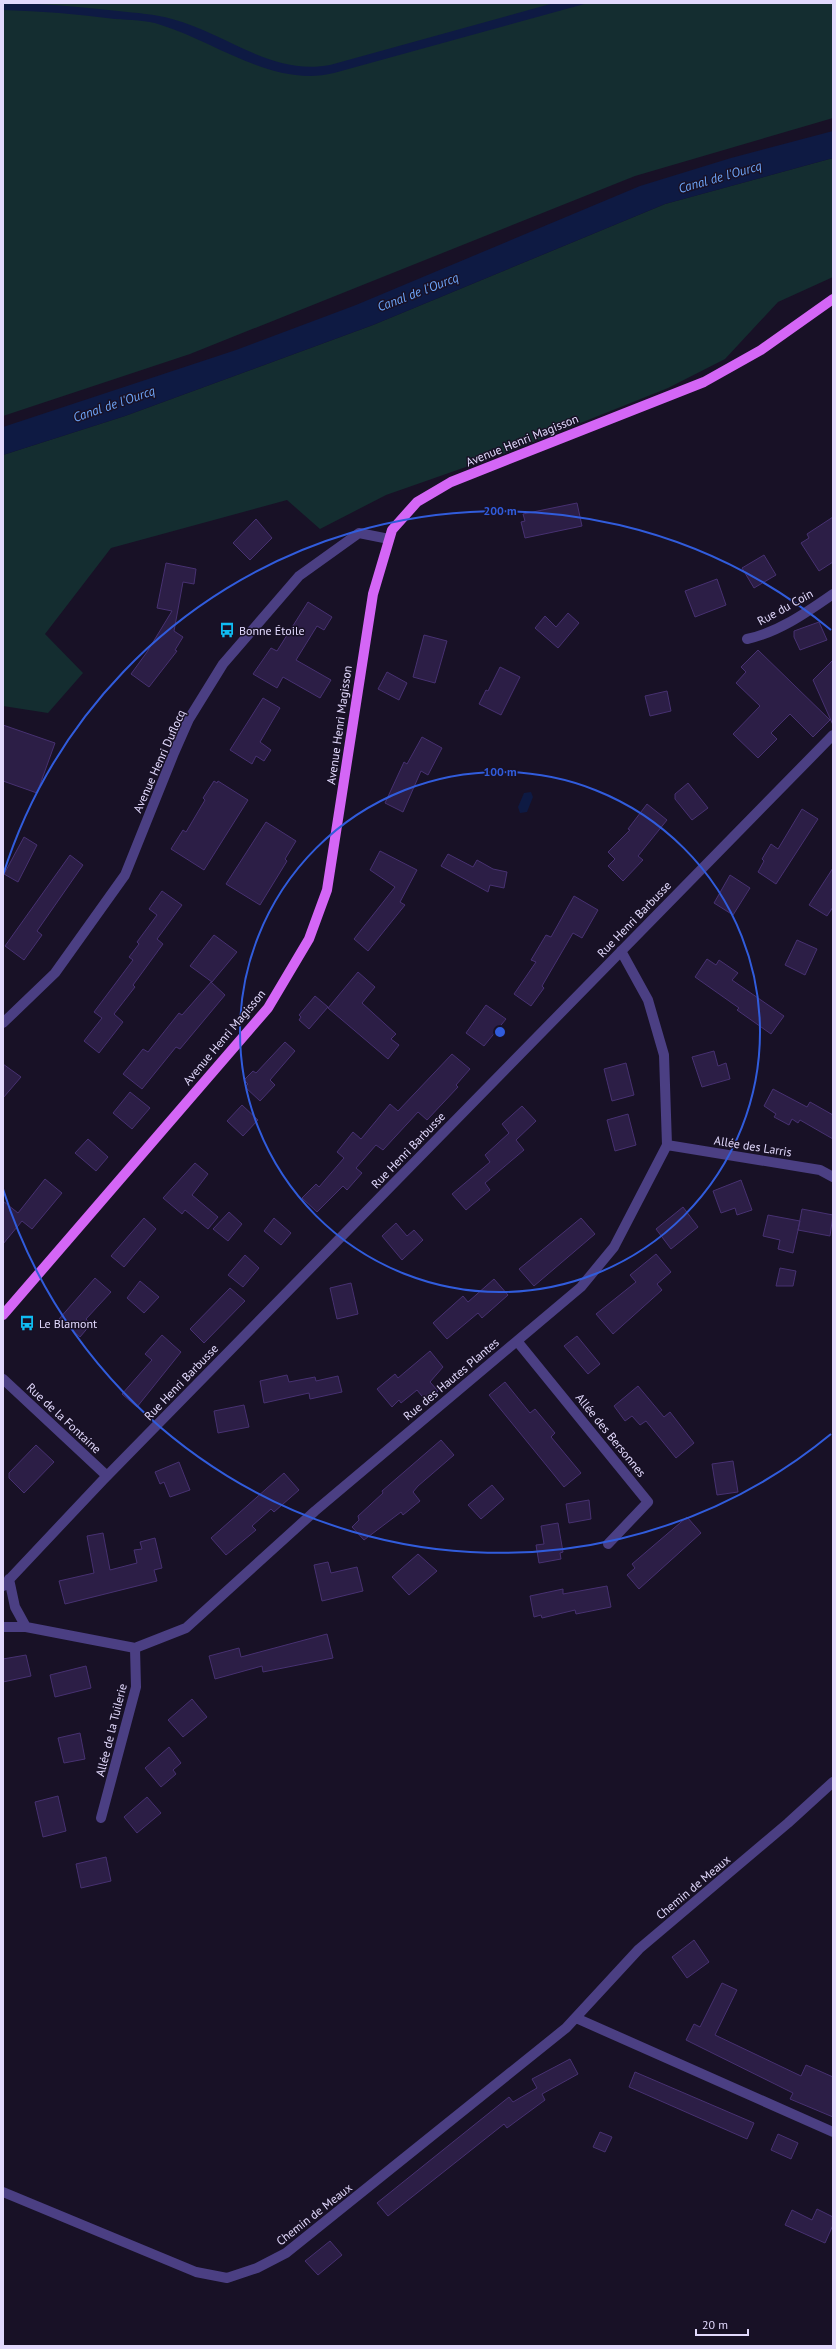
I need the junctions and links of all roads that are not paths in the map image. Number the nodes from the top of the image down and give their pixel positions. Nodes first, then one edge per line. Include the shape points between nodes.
1 (833, 299) edge
2 (389, 539) junction
3 (833, 594) edge
4 (747, 639) dead end
5 (833, 735) edge
6 (621, 951) junction
7 (3, 1023) edge
8 (667, 1145) junction
9 (833, 1177) edge
10 (3, 1315) edge
11 (517, 1340) junction
12 (3, 1379) edge
13 (107, 1476) junction
14 (608, 1544) dead end
15 (6, 1582) edge
16 (3, 1627) edge
17 (26, 1627) junction
18 (135, 1648) junction
19 (833, 1782) edge
20 (101, 1818) dead end
21 (576, 2018) junction
22 (833, 2132) edge
23 (3, 2192) edge

1 - 2 main road, Avenue Henri Magisson via 761,350 704,382 451,482 417,502 392,530
2 - 7 street, Avenue Henri Duflocq via 360,533 299,576 223,664 189,719 125,875 55,974
2 - 10 main road, Avenue Henri Magisson via 373,594 327,890 309,939 268,1008
3 - 4 street, Rue du Coin via 764,635
5 - 6 street, Rue Henri Barbusse
6 - 8 street, Rue des Hautes Plantes via 648,1000 664,1055
6 - 13 street, Rue Henri Barbusse
8 - 9 street, Allée des Larris via 820,1170
8 - 11 street, Rue des Hautes Plantes via 614,1247 581,1287
11 - 14 street, Allée des Bersonnes via 648,1502
11 - 18 street, Rue des Hautes Plantes via 315,1511 186,1628
12 - 13 street, Rue de la Fontaine
13 - 15 street, Rue Henri Barbusse
15 - 17 street
16 - 17 street
17 - 18 street
18 - 20 street, Allée de la Tuilerie via 136,1687
19 - 21 street, Chemin de Meaux via 639,1949
21 - 22 street
21 - 23 street, Chemin de Meaux via 286,2254 242,2274 227,2278 196,2272

